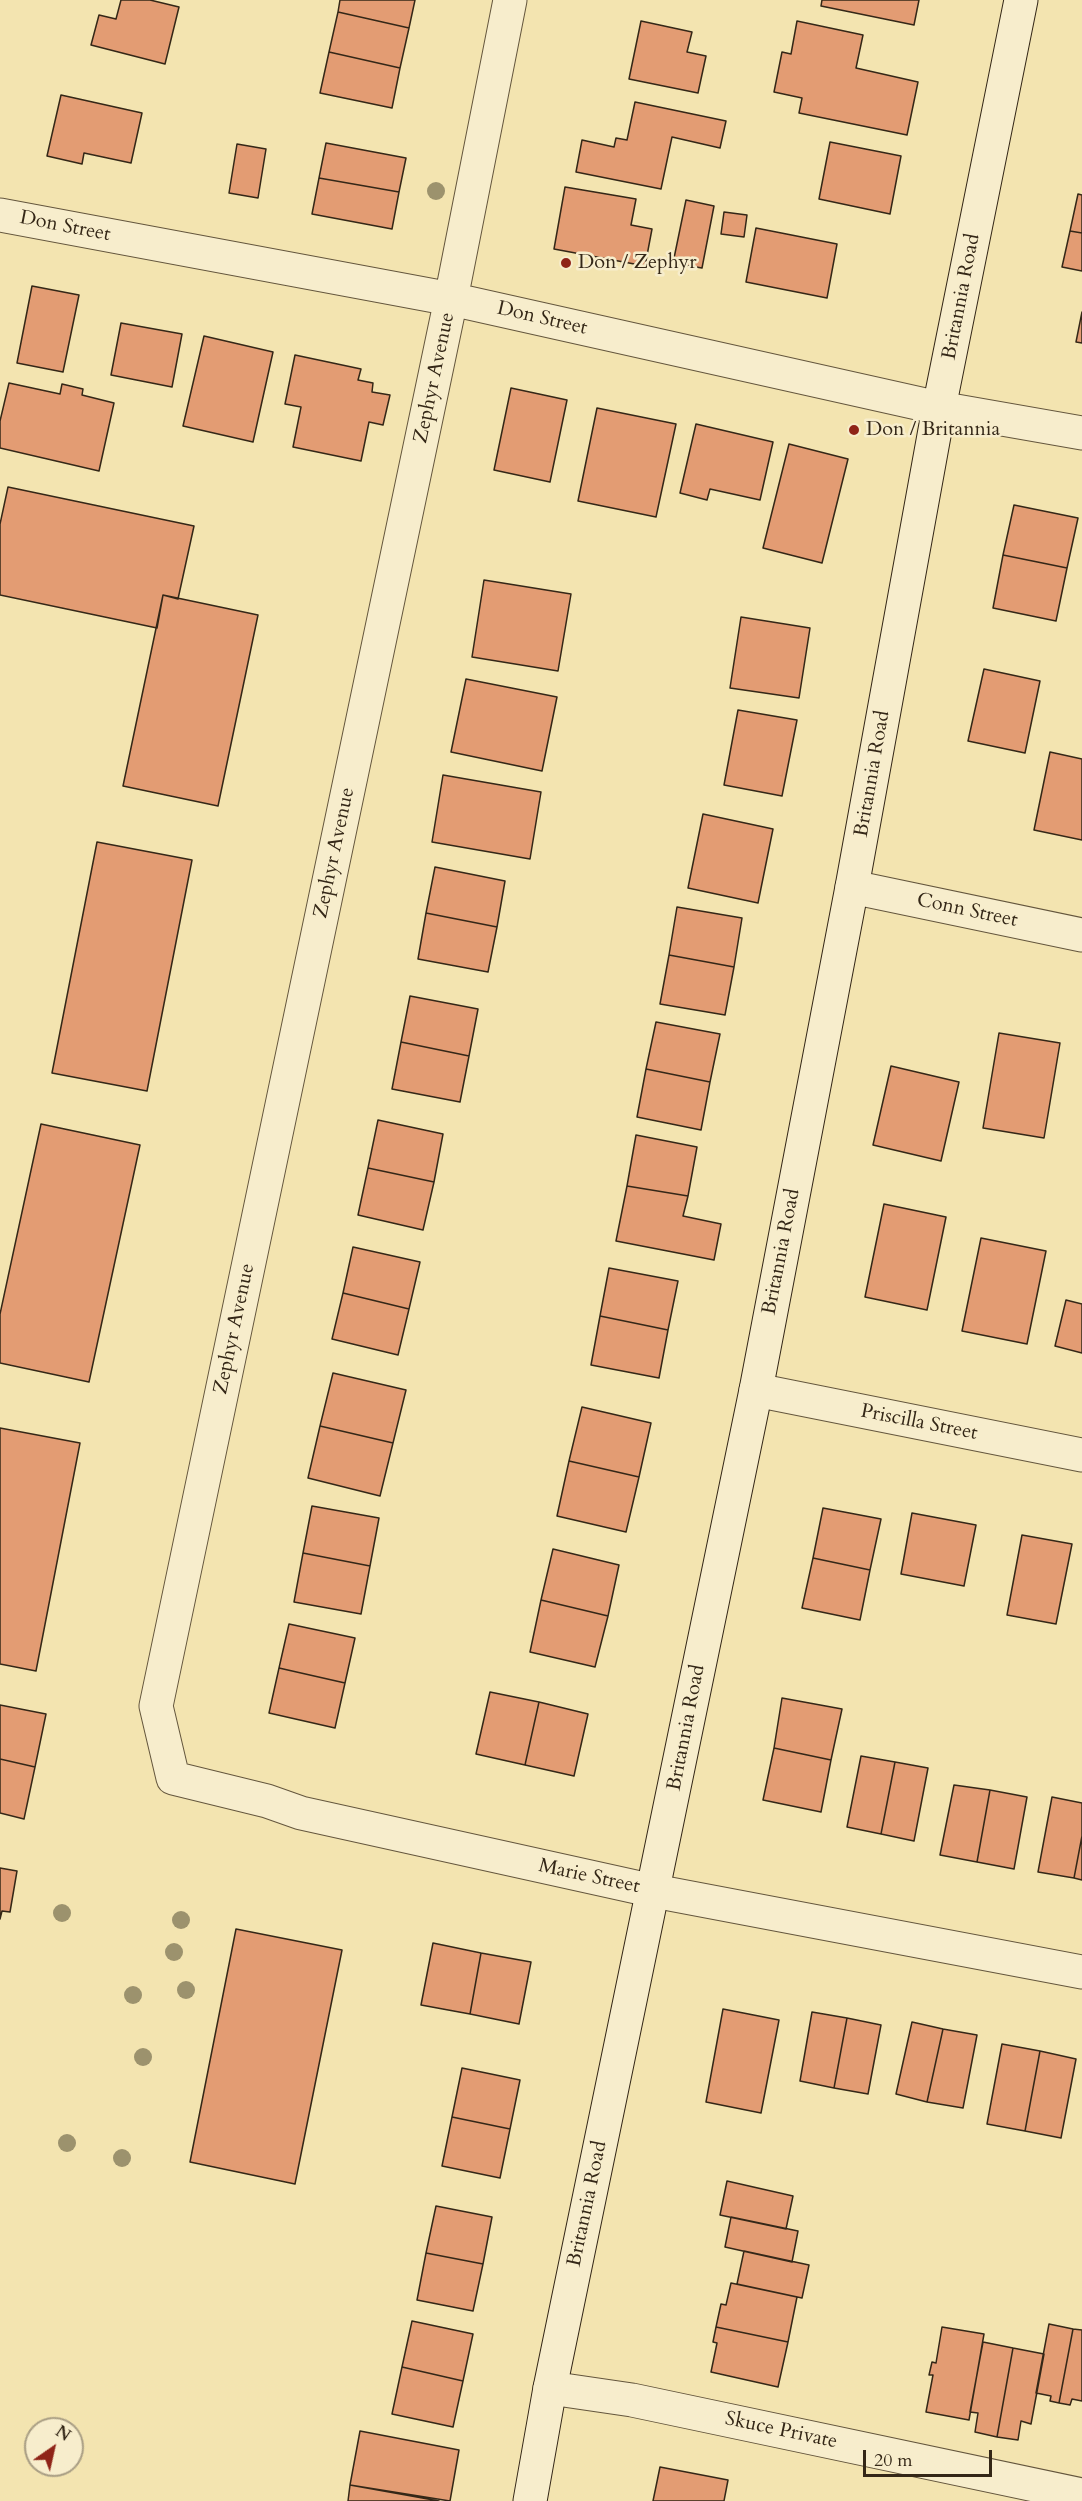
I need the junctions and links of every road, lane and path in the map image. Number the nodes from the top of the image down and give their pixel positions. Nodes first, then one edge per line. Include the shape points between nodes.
1 (510, 0) edge
2 (1021, 0) edge
3 (0, 215) edge
4 (451, 298) junction
5 (939, 408) junction
6 (1082, 433) edge
7 (852, 887) junction
8 (1082, 935) edge
9 (756, 1390) junction
10 (1082, 1455) edge
11 (156, 1706) joint
12 (654, 1891) junction
13 (1082, 1972) edge
14 (550, 2388) junction
15 (1082, 2495) edge
16 (530, 2501) edge

1 - 4 street, Zephyr Avenue
2 - 5 street, Britannia Road
3 - 4 street, Don Street
4 - 5 street, Don Street
4 - 11 street, Zephyr Avenue
5 - 6 street, Don Street
5 - 7 street, Britannia Road
7 - 8 street, Conn Street
7 - 9 street, Britannia Road
9 - 10 street, Priscilla Street
9 - 12 street, Britannia Road
11 - 12 street, Marie Street via 173,1778 301,1813
12 - 13 street, Marie Street
12 - 14 street, Britannia Road
14 - 15 street, Skuce Private via 632,2400
14 - 16 street, Britannia Road

